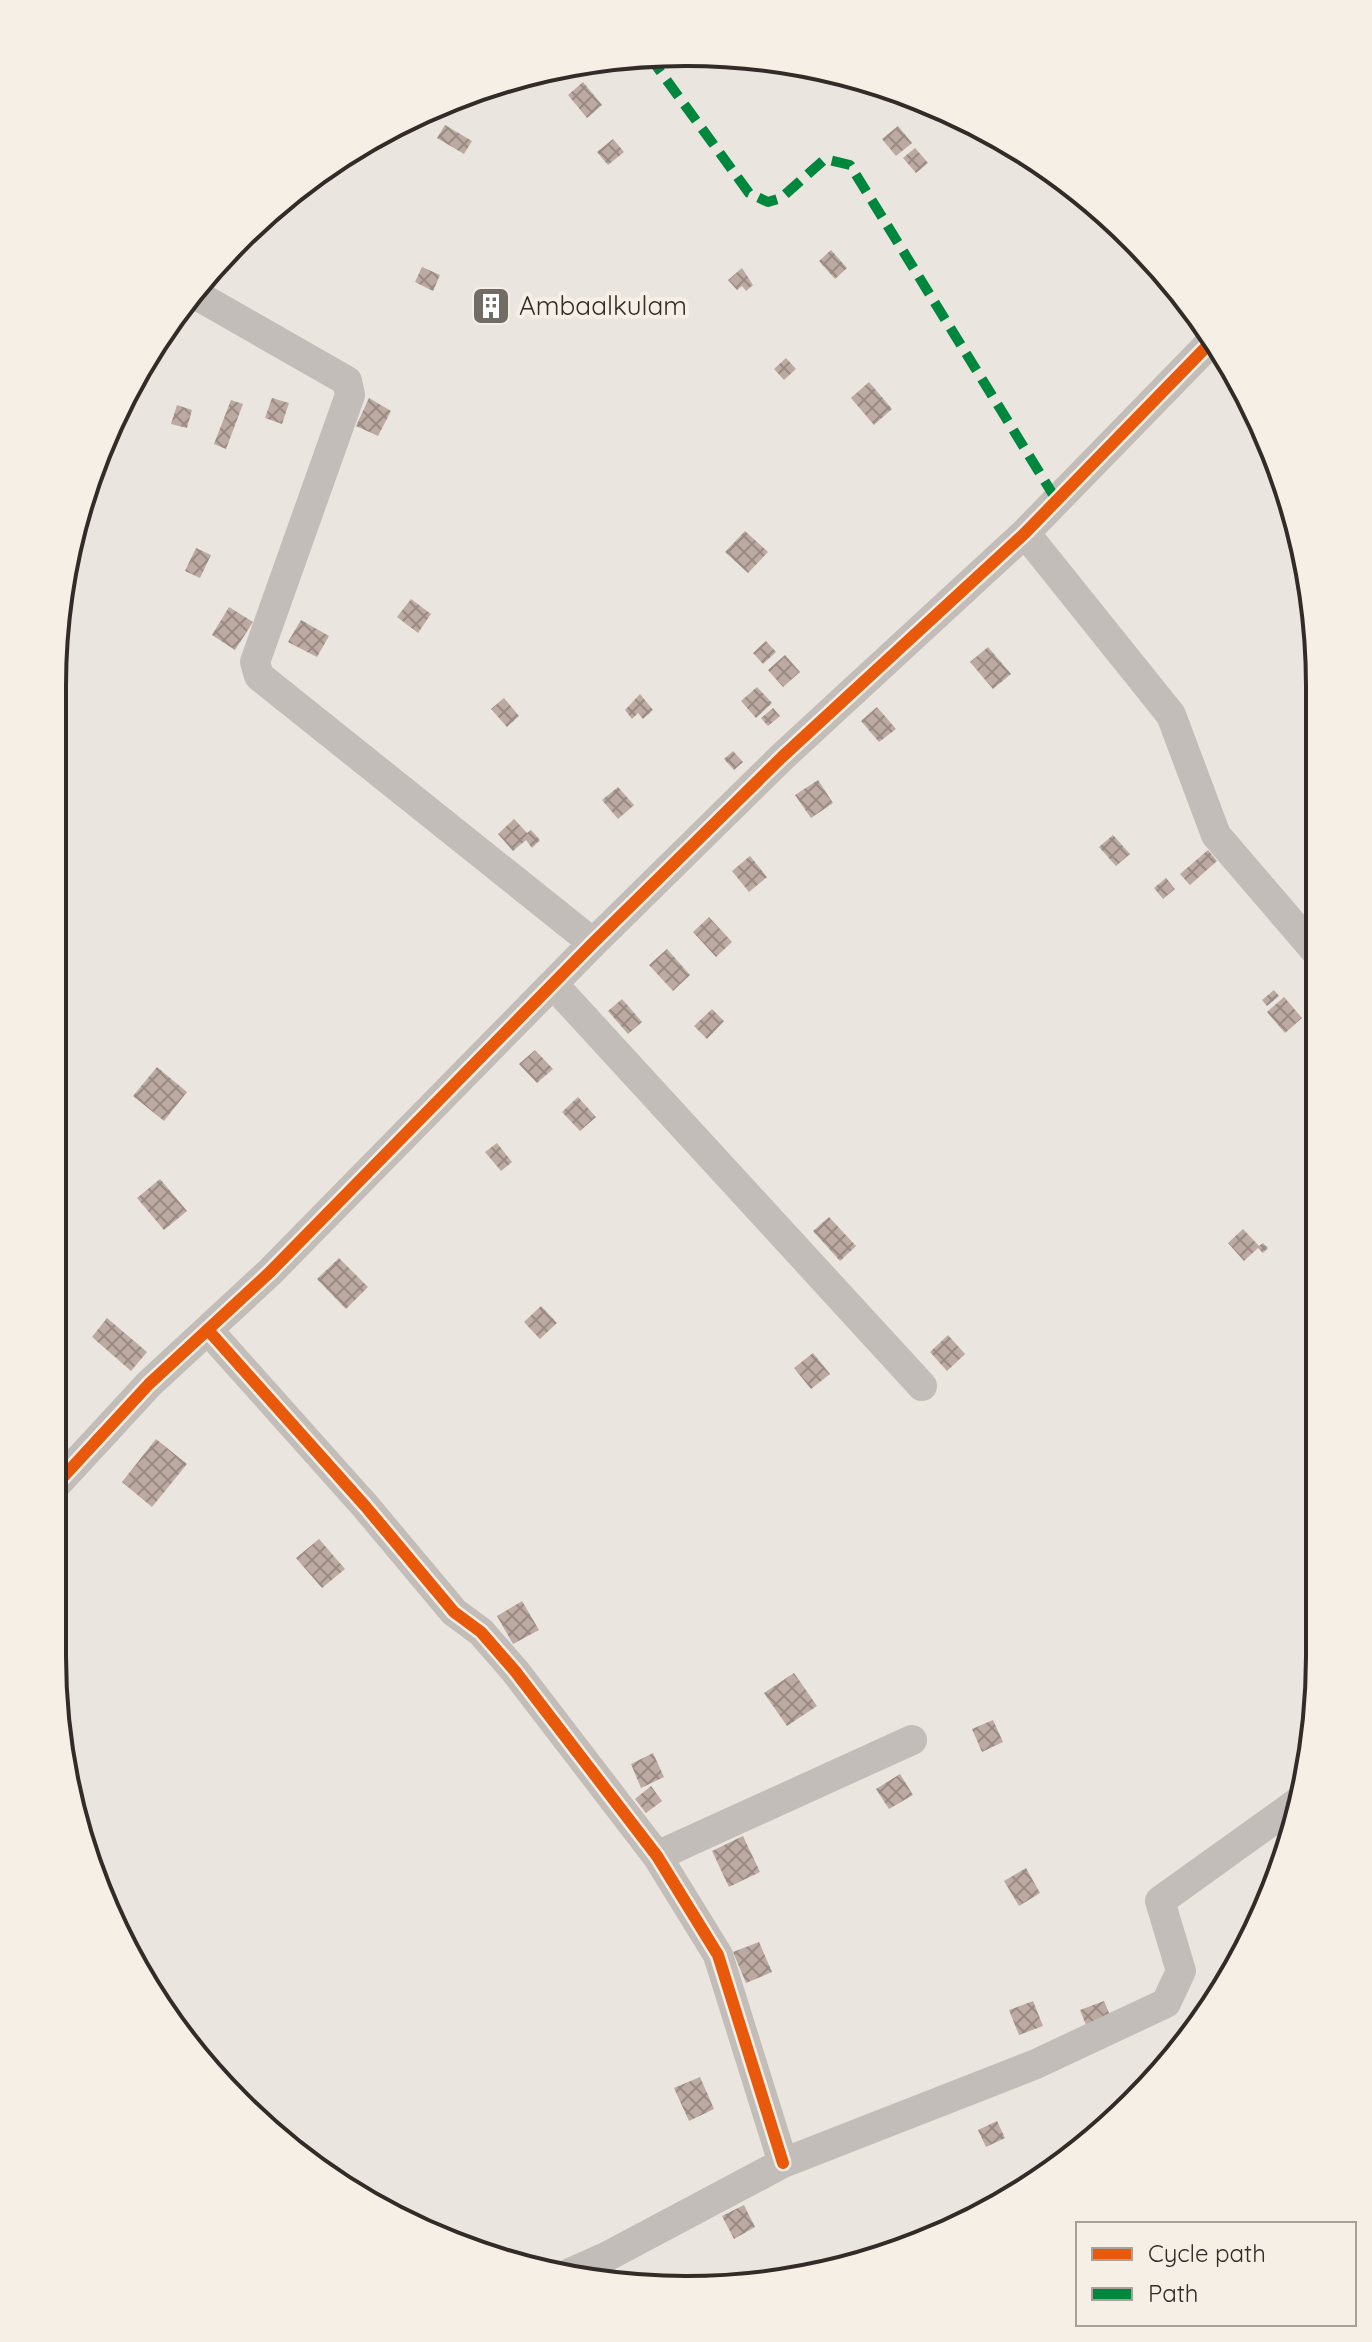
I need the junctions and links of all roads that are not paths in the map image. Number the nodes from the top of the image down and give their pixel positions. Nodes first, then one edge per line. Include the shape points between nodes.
1 (203, 298) edge
2 (1206, 348) edge
3 (1025, 533) junction
4 (1306, 940) edge
5 (593, 943) junction
6 (553, 984) junction
7 (208, 1330) junction
8 (922, 1386) dead end
9 (66, 1474) edge
10 (912, 1740) dead end
11 (1286, 1810) edge
12 (657, 1856) junction
13 (783, 2163) junction
14 (583, 2267) edge

1 - 5 street via 347,381 350,395 255,662 259,676
2 - 3 street
3 - 4 street via 1171,715 1216,835
3 - 5 street via 782,757
5 - 6 street
6 - 7 street
6 - 8 street
7 - 9 street via 149,1384
7 - 12 street via 454,1612 481,1632 515,1671
10 - 12 street
11 - 13 street via 1160,1901 1181,1971 1166,2003 1036,2064
12 - 13 street via 718,1955
13 - 14 street

